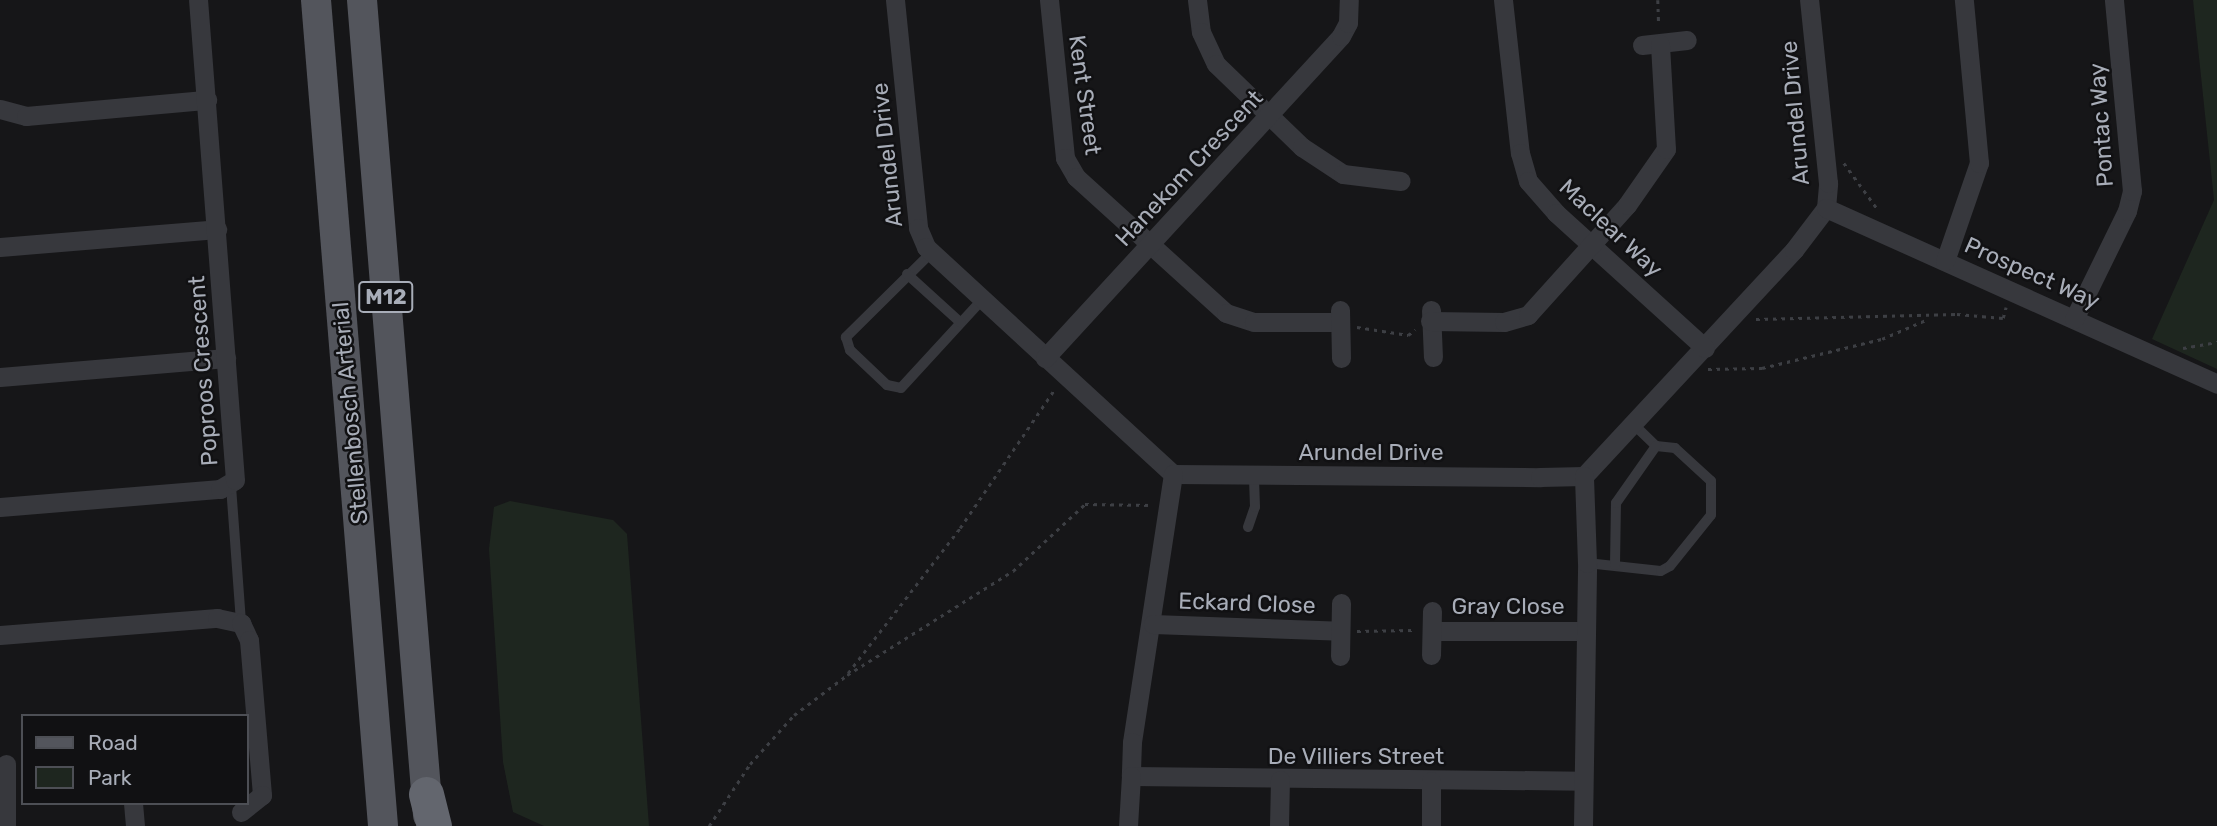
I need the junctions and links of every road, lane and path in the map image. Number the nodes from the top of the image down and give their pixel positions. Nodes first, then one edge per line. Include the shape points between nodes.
1 (198, 0) edge
2 (316, 0) edge
3 (362, 0) edge
4 (895, 0) edge
5 (1049, 0) edge
6 (1197, 0) edge
7 (1349, 0) edge
8 (1503, 0) edge
9 (1658, 0) edge
10 (1809, 0) edge
11 (1964, 0) edge
12 (2114, 0) edge
13 (1687, 40) dead end
14 (1651, 44) junction
15 (207, 100) junction
16 (0, 108) edge
17 (1270, 116) junction
18 (1825, 156) junction
19 (1401, 181) dead end
20 (1826, 208) junction
21 (217, 229) junction
22 (1882, 233) junction
23 (1590, 244) junction
24 (0, 247) edge
25 (1150, 247) junction
26 (931, 253) junction
27 (1945, 261) junction
28 (907, 274) junction
29 (2011, 290) junction
30 (982, 300) junction
31 (1737, 313) junction
32 (1340, 315) junction
33 (1431, 315) junction
34 (1931, 317) junction
35 (2074, 319) junction
36 (960, 322) junction
37 (2217, 342) edge
38 (1705, 348) junction
39 (1433, 356) dead end
40 (2153, 356) junction
41 (226, 358) junction
42 (1045, 358) junction
43 (1341, 358) dead end
44 (1690, 364) junction
45 (1065, 376) junction
46 (0, 377) edge
47 (2217, 384) edge
48 (1634, 425) junction
49 (1656, 446) junction
50 (1173, 474) junction
51 (1254, 476) junction
52 (1584, 476) junction
53 (231, 486) junction
54 (1169, 505) junction
55 (0, 508) edge
56 (1248, 527) dead end
57 (1587, 563) junction
58 (1615, 565) junction
59 (1341, 603) dead end
60 (1432, 621) junction
61 (241, 623) junction
62 (1153, 624) junction
63 (1340, 631) junction
64 (1583, 631) junction
65 (0, 635) edge
66 (1431, 655) dead end
67 (1340, 656) dead end
68 (847, 676) junction
69 (252, 742) edge
70 (10, 762) edge
71 (1130, 776) junction
72 (1280, 780) junction
73 (1431, 781) junction
74 (1583, 781) junction
75 (133, 805) edge
76 (241, 812) dead end
77 (430, 815) edge
78 (6, 826) edge
79 (135, 826) edge
80 (383, 826) edge
81 (709, 826) edge
82 (1128, 826) edge
83 (1279, 826) edge
84 (1431, 826) edge
85 (1583, 826) edge

1 - 15 street, Poproos Crescent
2 - 80 main road, Stellenbosch Arterial / M12
3 - 77 main road, Stellenbosch Arterial / M12
4 - 26 street, Arundel Drive via 918,228
5 - 25 street, Kent Street via 1068,166
6 - 17 street via 1201,32 1216,64
7 - 17 street, Hanekom Crescent via 1348,23 1341,36
8 - 23 street, Maclear Way via 1523,169 1535,192
9 - 14 path
10 - 18 street, Arundel Drive
11 - 27 street via 1979,163
12 - 35 street, Pontac Way via 2132,191 2127,211
13 - 14 street
14 - 23 street via 1666,149 1652,174
15 - 16 street via 26,116
15 - 21 street, Poproos Crescent
17 - 19 street via 1302,147 1343,174
17 - 25 street, Hanekom Crescent
18 - 20 street, Arundel Drive
18 - 22 path via 1842,160 1875,205 1884,223
20 - 22 street, Prospect Way
20 - 31 street, Arundel Drive
21 - 24 street
21 - 41 street, Poproos Crescent
22 - 27 street, Prospect Way
23 - 33 street via 1528,315 1504,322
23 - 38 street, Maclear Way
25 - 32 street, Kent Street via 1200,292 1238,318
25 - 42 street, Hanekom Crescent
26 - 28 lane
26 - 30 street, Arundel Drive
27 - 29 street, Prospect Way
28 - 36 lane
28 - 36 lane via 846,337 850,350 887,386 901,388
29 - 34 path via 2003,318
29 - 35 street, Prospect Way
30 - 36 lane
30 - 42 street, Arundel Drive
31 - 34 path via 1748,318 1820,321
31 - 38 street, Arundel Drive
32 - 33 path via 1370,332 1408,334
32 - 43 street
33 - 39 street
34 - 44 path via 1882,339 1762,368 1700,369
35 - 40 street, Prospect Way
37 - 40 path
38 - 44 street, Arundel Drive
40 - 47 street, Prospect Way
41 - 46 street
41 - 53 street, Poproos Crescent via 236,471
42 - 45 street, Arundel Drive
44 - 48 street, Arundel Drive
45 - 50 street, Arundel Drive
45 - 68 path via 960,528
48 - 49 lane
48 - 52 street, Arundel Drive
49 - 58 lane via 1616,503
49 - 58 lane via 1675,448 1711,481 1711,515 1666,569 1645,572
50 - 51 street, Arundel Drive
50 - 54 street
51 - 52 street, Arundel Drive
51 - 56 lane via 1255,507
52 - 57 street
53 - 55 street, Poproos Crescent
53 - 61 lane
54 - 62 street
54 - 68 path via 1085,504 1013,571
57 - 58 lane
57 - 64 street
59 - 63 street, Eckard Close
60 - 63 path
60 - 64 street, Gray Close
60 - 66 street, Gray Close
61 - 65 street via 217,618
61 - 69 street via 249,640
62 - 63 street, Eckard Close
62 - 71 street
63 - 67 street, Eckard Close
64 - 74 street
68 - 81 path via 794,715 750,764
69 - 76 street via 262,795
70 - 78 street
71 - 72 street, De Villiers Street
71 - 82 street
72 - 73 street, De Villiers Street
72 - 83 street
73 - 74 street, De Villiers Street
73 - 84 street
74 - 85 street
75 - 79 street

